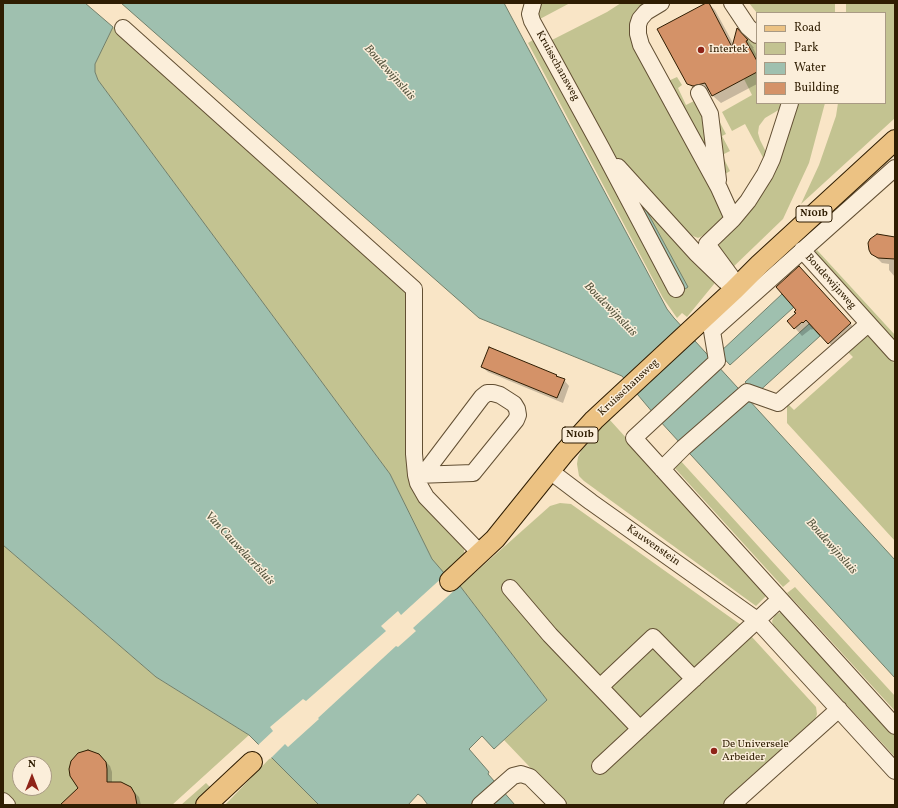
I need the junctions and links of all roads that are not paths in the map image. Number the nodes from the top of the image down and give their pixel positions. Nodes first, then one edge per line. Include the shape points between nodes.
1 (533, 3) edge
2 (661, 3) edge
3 (732, 3) edge
4 (123, 28) dead end
5 (756, 34) edge
6 (699, 93) dead end
7 (790, 104) edge
8 (895, 140) edge
9 (602, 149) junction
10 (895, 168) edge
11 (718, 188) junction
12 (733, 219) junction
13 (802, 250) junction
14 (736, 288) junction
15 (676, 289) dead end
16 (868, 324) junction
17 (895, 353) edge
18 (662, 469) junction
19 (550, 471) junction
20 (419, 475) junction
21 (480, 553) junction
22 (450, 581) dead end
23 (510, 588) dead end
24 (780, 599) junction
25 (757, 620) junction
26 (694, 679) junction
27 (600, 687) junction
28 (839, 709) junction
29 (895, 726) edge
30 (640, 729) junction
31 (252, 762) dead end
32 (600, 766) dead end
33 (895, 771) edge
34 (3, 801) edge
35 (548, 802) edge
36 (208, 804) edge
37 (7, 805) edge
38 (480, 805) edge
39 (732, 805) edge

1 - 9 street, Kruisschansweg via 530,14 532,21
2 - 11 street via 640,18 638,34 641,45
3 - 5 street
4 - 20 street via 414,289 414,454
6 - 11 street via 710,114
7 - 12 street via 766,174
8 - 14 main road, Kruisschansweg / N101b
9 - 14 street, Kruisschansweg via 696,252
9 - 15 street, Kruisschansweg
10 - 13 street, Boudewijnweg
11 - 12 street
12 - 14 street via 707,244
13 - 16 street, Boudewijnweg
13 - 18 street via 712,331 717,361 634,438
14 - 19 main road, Kruisschansweg / N101b via 614,401 578,437
16 - 17 street, Boudewijnweg
16 - 18 street via 778,403 747,392
18 - 24 street
19 - 21 main road, Kruisschansweg / N101b via 504,529
19 - 25 street, Kauwenstein
20 - 20 street via 474,473 516,420 518,415 514,404 500,395 487,393
20 - 21 street via 421,490 426,497
21 - 22 main road, Kruisschansweg / N101b
23 - 27 street via 550,635
24 - 25 street
24 - 29 street
25 - 26 street
25 - 28 street, Kauwenstein
26 - 27 street via 653,637
26 - 30 street
27 - 30 street
28 - 33 street, Kauwenstein
28 - 39 street
30 - 32 street
31 - 36 main road
34 - 37 street
35 - 38 street via 530,777 521,774 512,776

